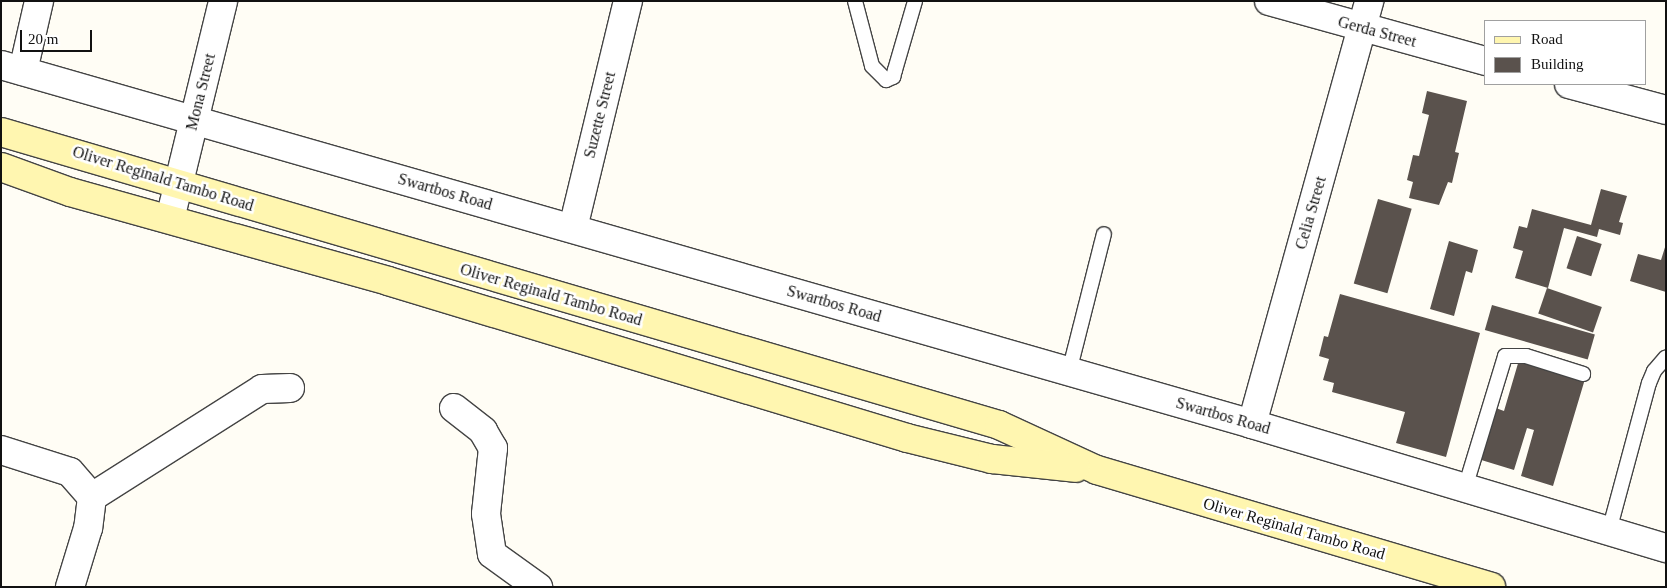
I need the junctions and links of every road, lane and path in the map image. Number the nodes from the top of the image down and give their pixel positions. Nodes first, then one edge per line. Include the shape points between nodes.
1 (39, 1) edge
2 (223, 1) edge
3 (628, 1) edge
4 (855, 1) edge
5 (915, 1) edge
6 (1269, 1) edge
7 (1369, 1) edge
8 (1362, 28) junction
9 (1484, 60) edge
10 (12, 68) edge
11 (1573, 85) edge
12 (1666, 110) edge
13 (194, 121) junction
14 (1, 132) edge
15 (1, 167) edge
16 (180, 184) junction
17 (170, 218) junction
18 (572, 228) junction
19 (1104, 234) dead end
20 (1666, 357) edge
21 (1069, 372) junction
22 (1583, 374) dead end
23 (290, 388) dead end
24 (454, 408) dead end
25 (1252, 424) junction
26 (1, 450) edge
27 (1097, 470) junction
28 (1465, 488) junction
29 (92, 497) junction
30 (1610, 531) junction
31 (1666, 548) edge
32 (70, 587) edge
33 (538, 587) edge
34 (1492, 587) edge

1 - 10 street
2 - 13 street, Mona Street
3 - 18 street, Suzette Street
4 - 5 lane via 872,66 886,80 893,77
6 - 8 street, Gerda Street
7 - 8 street, Celia Street
8 - 9 street, Gerda Street
8 - 25 street, Celia Street
10 - 13 street, Swartbos Road
11 - 12 street
13 - 16 street, Mona Street
13 - 18 street, Swartbos Road
14 - 16 main road, Oliver Reginald Tambo Road
15 - 17 main road, Oliver Reginald Tambo Road via 70,192
16 - 17 street, Mona Street
16 - 27 main road, Oliver Reginald Tambo Road via 999,425
17 - 27 main road, Oliver Reginald Tambo Road via 907,438 992,460
18 - 21 street, Swartbos Road
19 - 21 lane
20 - 30 lane via 1654,370 1649,383
21 - 25 street, Swartbos Road
22 - 28 lane via 1526,356 1505,356
23 - 29 street via 262,389
24 - 33 street via 483,431 494,448 486,514 492,554
25 - 28 street, Swartbos Road
26 - 29 street via 70,472
27 - 34 main road, Oliver Reginald Tambo Road
28 - 30 street, Swartbos Road
29 - 32 street via 88,528
30 - 31 street, Swartbos Road

